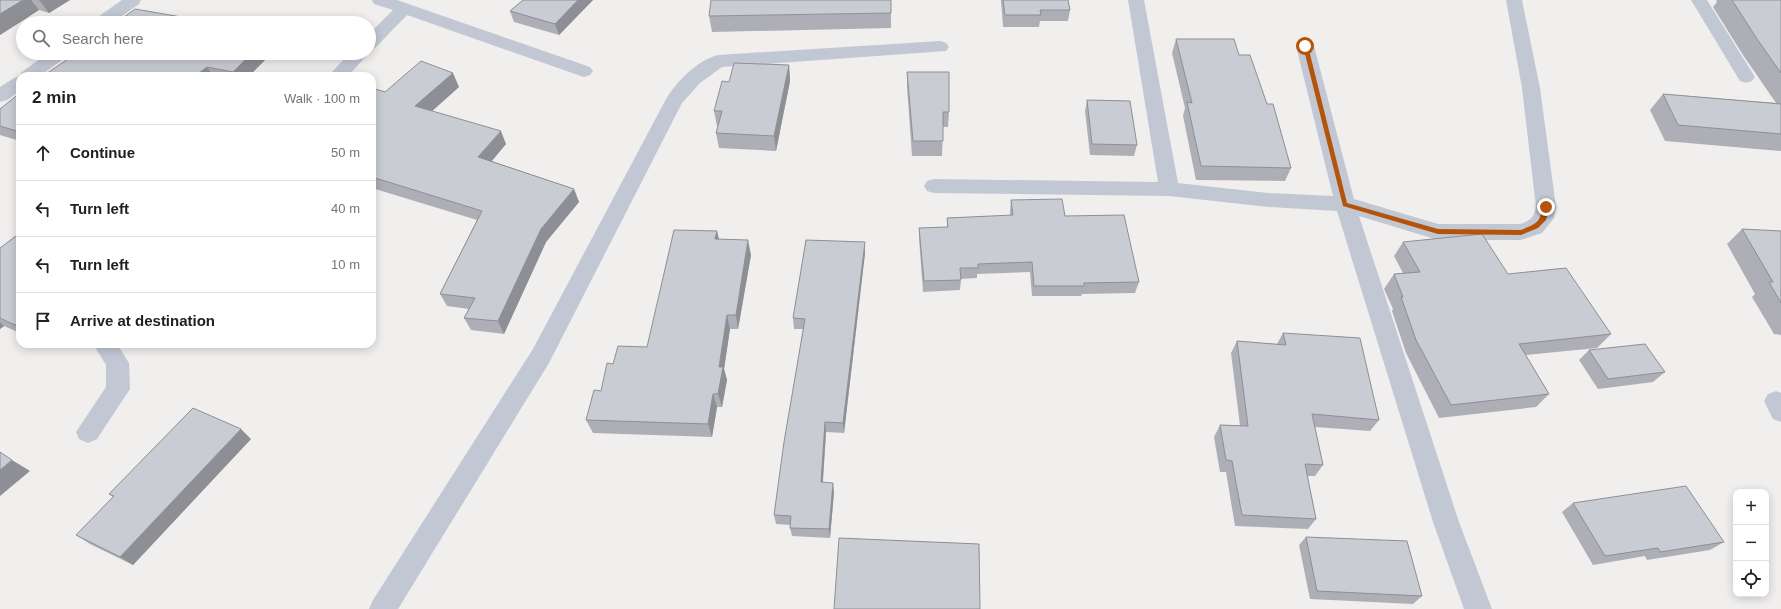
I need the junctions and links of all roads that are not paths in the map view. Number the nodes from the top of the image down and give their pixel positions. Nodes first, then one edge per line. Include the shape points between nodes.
1 (133, 0) edge
2 (380, 0) edge
3 (1136, 0) edge
4 (1514, 0) edge
5 (1699, 0) edge
6 (404, 9) junction
7 (111, 16) edge
8 (376, 37) edge
9 (1305, 46) dead end
10 (940, 47) dead end
11 (50, 60) edge
12 (353, 60) edge
13 (584, 71) dead end
14 (34, 72) edge
15 (341, 72) edge
16 (1746, 78) dead end
17 (16, 85) edge
18 (0, 96) edge
19 (934, 186) dead end
20 (1169, 189) junction
21 (1345, 204) junction
22 (107, 348) edge
23 (88, 432) dead end
24 (382, 609) edge
25 (1478, 609) edge

1 - 7 street
2 - 6 street
3 - 20 street
4 - 21 street via 1531,88 1546,207 1544,218 1535,227 1521,232 1438,232
5 - 16 street
6 - 8 street
6 - 13 street
9 - 21 street
10 - 24 street via 718,61 699,73 684,87 674,101 542,356
11 - 14 street
12 - 15 street
17 - 18 street
19 - 20 street
20 - 21 street via 1268,200
21 - 25 street via 1446,522
22 - 23 street via 118,363 118,389

